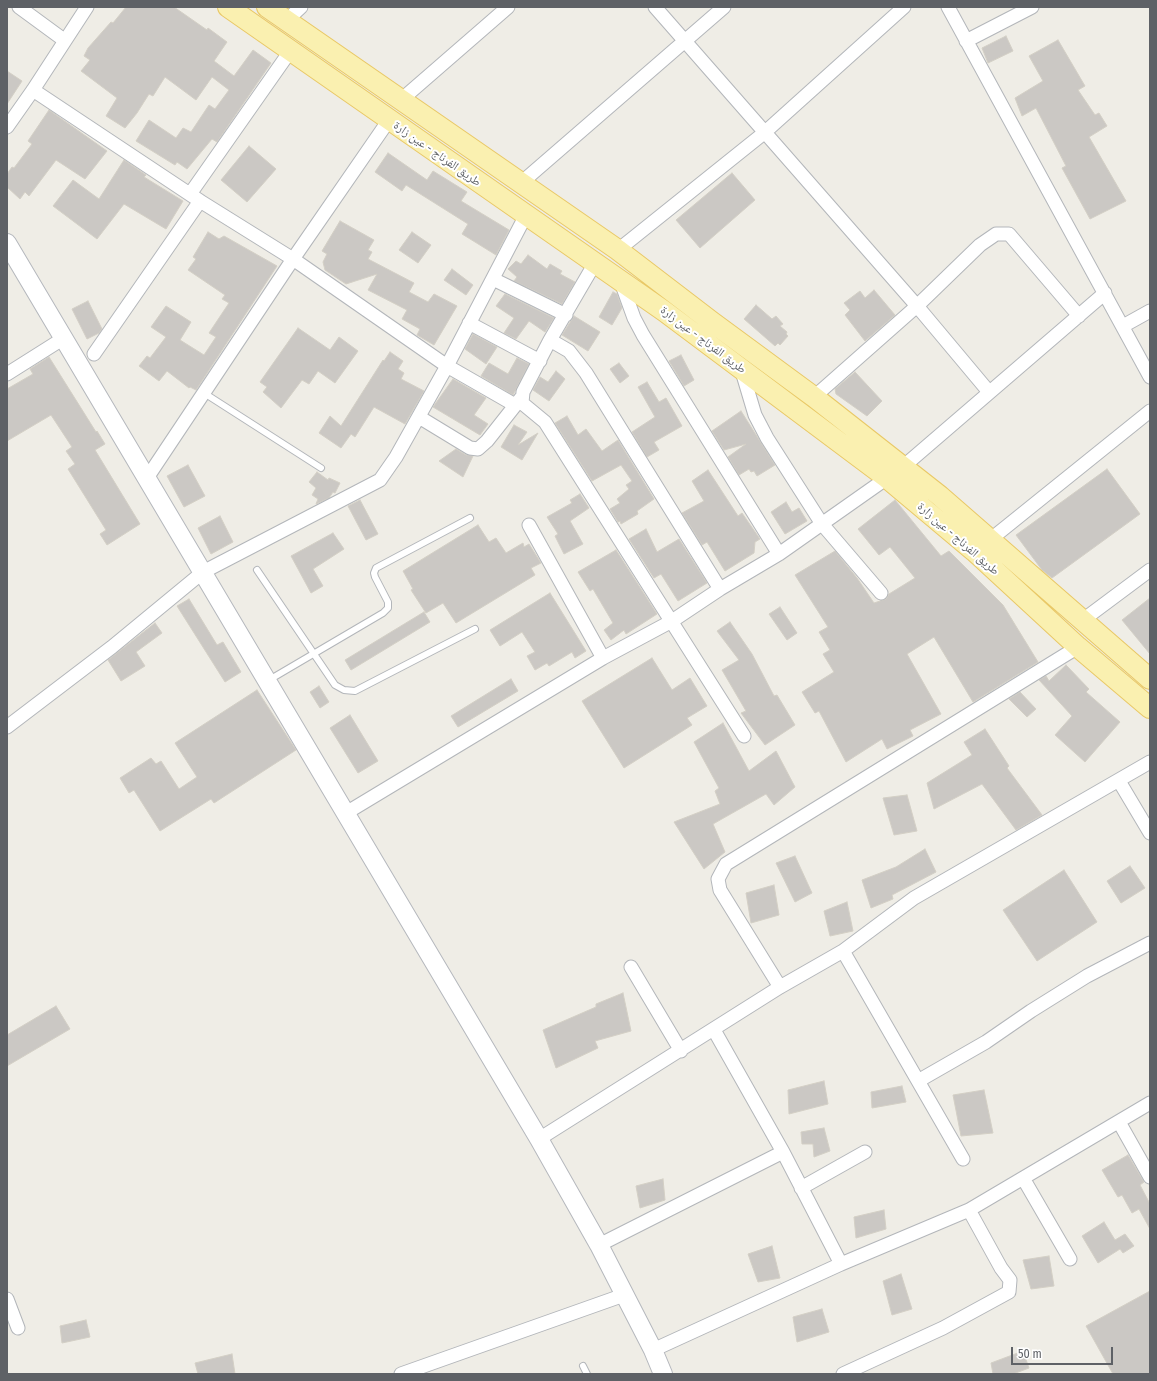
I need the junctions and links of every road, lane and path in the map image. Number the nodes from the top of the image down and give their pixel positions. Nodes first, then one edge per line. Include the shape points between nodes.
1 (19, 7) edge
2 (87, 7) edge
3 (228, 7) edge
4 (267, 7) edge
5 (302, 7) edge
6 (508, 7) edge
7 (655, 7) edge
8 (724, 7) edge
9 (904, 7) edge
10 (948, 7) edge
11 (1032, 7) edge
12 (286, 21) junction
13 (64, 40) junction
14 (966, 41) junction
15 (685, 42) junction
16 (291, 50) junction
17 (33, 90) junction
18 (401, 100) junction
19 (389, 120) junction
20 (7, 127) edge
21 (764, 133) junction
22 (521, 183) junction
23 (195, 197) junction
24 (526, 215) junction
25 (7, 243) edge
26 (618, 250) junction
27 (293, 259) junction
28 (595, 263) junction
29 (493, 279) junction
30 (621, 280) junction
31 (1105, 293) junction
32 (917, 306) junction
33 (1150, 311) edge
34 (566, 315) junction
35 (1079, 316) junction
36 (469, 323) junction
37 (1123, 326) junction
38 (64, 338) junction
39 (550, 340) junction
40 (94, 354) dead end
41 (540, 361) junction
42 (447, 366) junction
43 (741, 368) junction
44 (7, 374) edge
45 (1150, 377) edge
46 (989, 392) junction
47 (204, 393) junction
48 (814, 397) junction
49 (518, 401) junction
50 (1150, 411) edge
51 (419, 417) junction
52 (904, 466) junction
53 (321, 468) dead end
54 (147, 478) junction
55 (887, 478) junction
56 (470, 518) dead end
57 (822, 524) junction
58 (529, 526) dead end
59 (991, 539) junction
60 (779, 554) junction
61 (257, 570) dead end
62 (1150, 570) edge
63 (203, 572) junction
64 (720, 589) junction
65 (881, 593) dead end
66 (1083, 620) junction
67 (672, 621) junction
68 (475, 629) dead end
69 (1078, 647) junction
70 (313, 655) junction
71 (603, 658) junction
72 (1150, 679) edge
73 (268, 681) junction
74 (1150, 708) edge
75 (7, 727) edge
76 (744, 736) dead end
77 (1150, 762) edge
78 (1119, 781) junction
79 (346, 813) junction
80 (1150, 833) edge
81 (1150, 943) edge
82 (843, 951) junction
83 (631, 967) dead end
84 (780, 987) junction
85 (714, 1030) junction
86 (682, 1051) junction
87 (918, 1081) junction
88 (1150, 1103) edge
89 (1119, 1122) junction
90 (539, 1140) junction
91 (783, 1152) junction
92 (865, 1152) dead end
93 (963, 1159) dead end
94 (1150, 1177) edge
95 (1023, 1178) junction
96 (801, 1188) junction
97 (969, 1210) junction
98 (599, 1245) junction
99 (1070, 1259) dead end
100 (841, 1264) junction
101 (624, 1295) junction
102 (7, 1299) edge
103 (18, 1328) dead end
104 (653, 1350) junction
105 (583, 1366) dead end
106 (402, 1374) edge
107 (587, 1374) edge
108 (663, 1374) edge
109 (843, 1374) edge

1 - 13 street
2 - 13 street
3 - 16 main road, طريق الفرناج - عين زارة
4 - 12 main road, طريق الفرناج - عين زارة
5 - 12 street
6 - 18 street
7 - 15 street
8 - 15 street
9 - 21 street
10 - 14 street
11 - 14 street
12 - 18 main road, طريق الفرناج - عين زارة
13 - 17 street
14 - 31 street
15 - 21 street
15 - 22 street
16 - 19 main road, طريق الفرناج - عين زارة
16 - 23 street
17 - 20 street
17 - 23 street
18 - 22 main road, طريق الفرناج - عين زارة
19 - 24 main road, طريق الفرناج - عين زارة
19 - 27 street
21 - 26 street
21 - 32 street
22 - 26 main road, طريق الفرناج - عين زارة
23 - 27 street
23 - 40 street
24 - 28 main road, طريق الفرناج - عين زارة
24 - 29 street
25 - 38 street
26 - 48 main road, طريق الفرناج - عين زارة
27 - 42 street
27 - 47 street
28 - 30 main road, طريق الفرناج - عين زارة
28 - 34 street
29 - 34 street
29 - 36 street
30 - 43 main road, طريق الفرناج - عين زارة
30 - 60 street via 634,318 643,335
31 - 35 street
31 - 37 street
32 - 35 street via 980,245 996,234 1009,234
32 - 46 street
32 - 48 street
33 - 37 street
34 - 39 street
35 - 46 street
36 - 41 street
36 - 42 street
37 - 45 street
38 - 44 street
38 - 54 street
39 - 41 street
39 - 64 street via 569,351 586,373
41 - 49 street
42 - 49 street
42 - 51 street
43 - 55 main road, طريق الفرناج - عين زارة
43 - 57 street via 755,415
46 - 52 street
47 - 53 lane
47 - 54 street
48 - 52 main road, طريق الفرناج - عين زارة
49 - 51 street via 487,441 478,448 470,448
49 - 67 street via 545,422
50 - 59 street
51 - 63 street via 380,480
52 - 59 main road, طريق الفرناج - عين زارة
54 - 63 street
55 - 57 street
55 - 69 main road, طريق الفرناج - عين زارة via 974,552
56 - 70 lane via 376,568 375,577 388,602 388,608
57 - 60 street
57 - 65 street
58 - 71 street
59 - 66 main road, طريق الفرناج - عين زارة
60 - 64 street
61 - 70 lane
62 - 66 street
63 - 73 street
63 - 75 street via 112,647
64 - 67 street
66 - 72 main road, طريق الفرناج - عين زارة
67 - 71 street
67 - 76 street
68 - 70 lane via 355,691 344,690 335,685
69 - 74 main road, طريق الفرناج - عين زارة
69 - 84 street via 726,864 718,879 720,890
70 - 73 lane
71 - 79 street
73 - 79 street
77 - 78 street
78 - 80 street
78 - 82 street via 914,898
79 - 90 street
81 - 87 street via 1087,976 986,1042
82 - 84 street
82 - 87 street
83 - 86 street
84 - 85 street
85 - 86 street
85 - 91 street
86 - 90 street
87 - 93 street
88 - 89 street
89 - 94 street
89 - 95 street
90 - 98 street
91 - 96 street
91 - 98 street
92 - 96 street
95 - 97 street
95 - 99 street
96 - 100 street
97 - 100 street
97 - 109 street via 1010,1280 1009,1292 943,1328
98 - 101 street
100 - 104 street
101 - 104 street
101 - 106 street
102 - 103 street
104 - 108 street
105 - 107 lane

